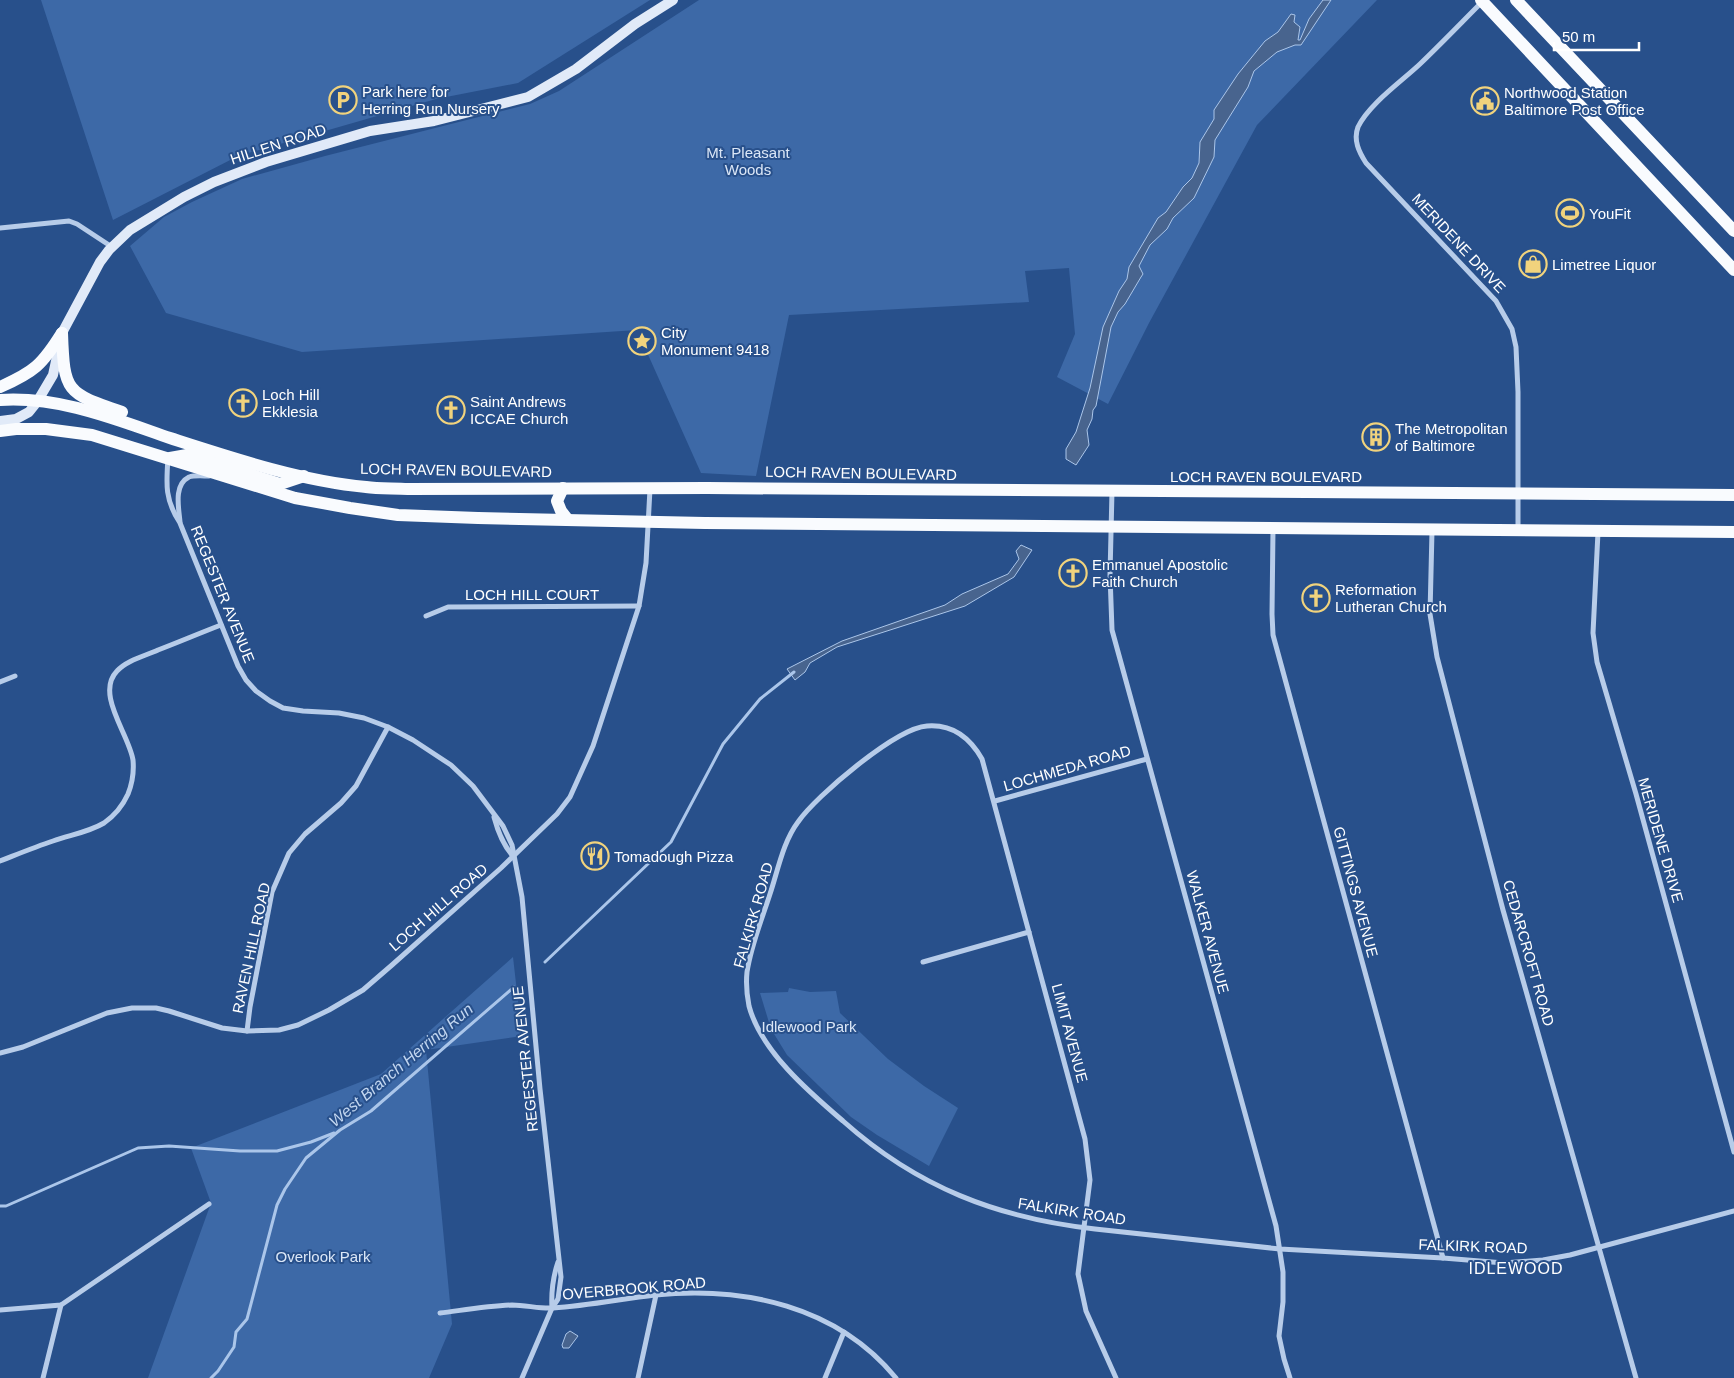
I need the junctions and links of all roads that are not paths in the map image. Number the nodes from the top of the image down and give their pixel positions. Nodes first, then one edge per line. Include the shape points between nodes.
1 (673, 0) edge
2 (1516, 0) edge
3 (1483, 1) edge
4 (0, 228) edge
5 (1734, 231) edge
6 (112, 247) junction
7 (1734, 270) edge
8 (62, 333) junction
9 (0, 387) edge
10 (0, 400) edge
11 (38, 402) junction
12 (0, 421) edge
13 (0, 431) edge
14 (169, 437) junction
15 (168, 458) junction
16 (304, 476) junction
17 (225, 477) junction
18 (563, 488) junction
19 (650, 488) junction
20 (1112, 491) junction
21 (1518, 494) junction
22 (1734, 495) edge
23 (568, 520) junction
24 (648, 522) junction
25 (180, 523) junction
26 (1110, 526) junction
27 (1273, 528) junction
28 (1432, 530) junction
29 (1518, 530) junction
30 (1598, 531) junction
31 (1734, 532) edge
32 (640, 606) junction
33 (426, 616) dead end
34 (221, 624) junction
35 (15, 676) dead end
36 (0, 682) edge
37 (929, 725) joint
38 (388, 728) junction
39 (1147, 758) junction
40 (995, 801) junction
41 (513, 857) junction
42 (0, 861) edge
43 (1029, 932) junction
44 (923, 962) dead end
45 (247, 1031) junction
46 (0, 1053) edge
47 (1734, 1152) edge
48 (209, 1204) dead end
49 (1734, 1211) edge
50 (1084, 1228) junction
51 (1598, 1248) junction
52 (1280, 1249) junction
53 (1443, 1258) junction
54 (656, 1295) junction
55 (61, 1304) junction
56 (552, 1308) junction
57 (0, 1310) edge
58 (440, 1313) dead end
59 (844, 1332) junction
60 (43, 1378) edge
61 (522, 1378) edge
62 (638, 1378) edge
63 (825, 1378) edge
64 (896, 1378) edge
65 (1116, 1378) edge
66 (1290, 1378) edge
67 (1636, 1378) edge

1 - 6 street, HILLEN ROAD via 576,69 528,96 434,121 370,131 266,162 184,197 130,230
2 - 5 main road
3 - 7 main road
3 - 21 street, MERIDENE DRIVE via 1379,101 1358,128 1356,144 1366,162 1496,301 1512,329 1518,392
4 - 6 street via 69,221
6 - 8 street, HILLEN ROAD via 100,262
8 - 9 main road via 41,363
8 - 11 street, HILLEN ROAD via 53,375
8 - 14 main road via 64,368 73,389 86,400 138,417
10 - 11 main road, LOCH RAVEN BOULEVARD
11 - 12 street via 16,419
11 - 14 main road, LOCH RAVEN BOULEVARD via 117,418
13 - 15 main road via 46,429 92,435
14 - 16 main road, LOCH RAVEN BOULEVARD
15 - 16 main road via 187,455 280,484
15 - 17 main road
15 - 25 street, REGESTER AVENUE via 169,501
16 - 18 main road, LOCH RAVEN BOULEVARD via 365,487 408,489
17 - 23 main road via 296,498 398,515
17 - 25 street, REGESTER AVENUE via 195,476 184,482 178,500
18 - 19 main road, LOCH RAVEN BOULEVARD
18 - 23 main road via 557,501
19 - 20 main road, LOCH RAVEN BOULEVARD
19 - 24 street, LOCH HILL ROAD
20 - 21 main road, LOCH RAVEN BOULEVARD
20 - 26 street, WALKER AVENUE
21 - 22 main road, LOCH RAVEN BOULEVARD
21 - 29 street, MERIDENE DRIVE
23 - 24 main road
24 - 26 main road
24 - 32 street, LOCH HILL ROAD
25 - 34 street, REGESTER AVENUE
26 - 27 main road
26 - 39 street, WALKER AVENUE via 1112,630
27 - 28 main road
27 - 53 street, GITTINGS AVENUE via 1273,635
28 - 29 main road
28 - 51 street, CEDARCROFT ROAD via 1430,614 1437,657
29 - 30 main road
30 - 31 main road
30 - 47 street, MERIDENE DRIVE via 1593,625 1597,662
32 - 33 street, LOCH HILL COURT via 448,606
32 - 41 street, LOCH HILL ROAD via 578,782 564,807
34 - 38 street, REGESTER AVENUE via 246,680 270,702 284,708 364,718
34 - 42 street via 137,659 113,676 111,703 130,747 133,775 123,803 111,817 94,827
35 - 36 street
37 - 40 street, LIMIT AVENUE via 956,731 976,747
37 - 50 street, FALKIRK ROAD via 911,730 866,759 838,781 799,820 787,842 751,953 747,974 749,1004 757,1027 776,1057 858,1135 891,1158 931,1183 971,1201 1032,1220
38 - 41 street, REGESTER AVENUE via 451,765 473,786 503,826 512,845
38 - 45 street, RAVEN HILL ROAD via 356,786 289,853 272,892
39 - 40 street, LOCHMEDA ROAD
39 - 52 street, WALKER AVENUE
40 - 43 street, LIMIT AVENUE
41 - 45 street, LOCH HILL ROAD via 350,999 279,1030
41 - 56 street, REGESTER AVENUE via 522,897 561,1277 558,1299
43 - 44 street
43 - 50 street, LIMIT AVENUE via 1084,1139 1090,1180
45 - 46 street, LOCH HILL ROAD via 211,1025 156,1008 132,1008 107,1013
48 - 55 street
49 - 51 street, FALKIRK ROAD
50 - 52 street, FALKIRK ROAD
50 - 65 street, LIMIT AVENUE via 1078,1274 1080,1289 1086,1311
51 - 53 street, FALKIRK ROAD via 1522,1263
51 - 67 street, CEDARCROFT ROAD
52 - 53 street, FALKIRK ROAD
52 - 66 street, WALKER AVENUE via 1283,1295 1279,1336
54 - 56 street, OVERBROOK ROAD
54 - 59 street, OVERBROOK ROAD via 718,1293 747,1296 799,1310
54 - 62 street
55 - 57 street
55 - 60 street
56 - 58 street, OVERBROOK ROAD via 513,1305
56 - 61 street, REGESTER AVENUE
59 - 63 street
59 - 64 street, OVERBROOK ROAD via 880,1360

